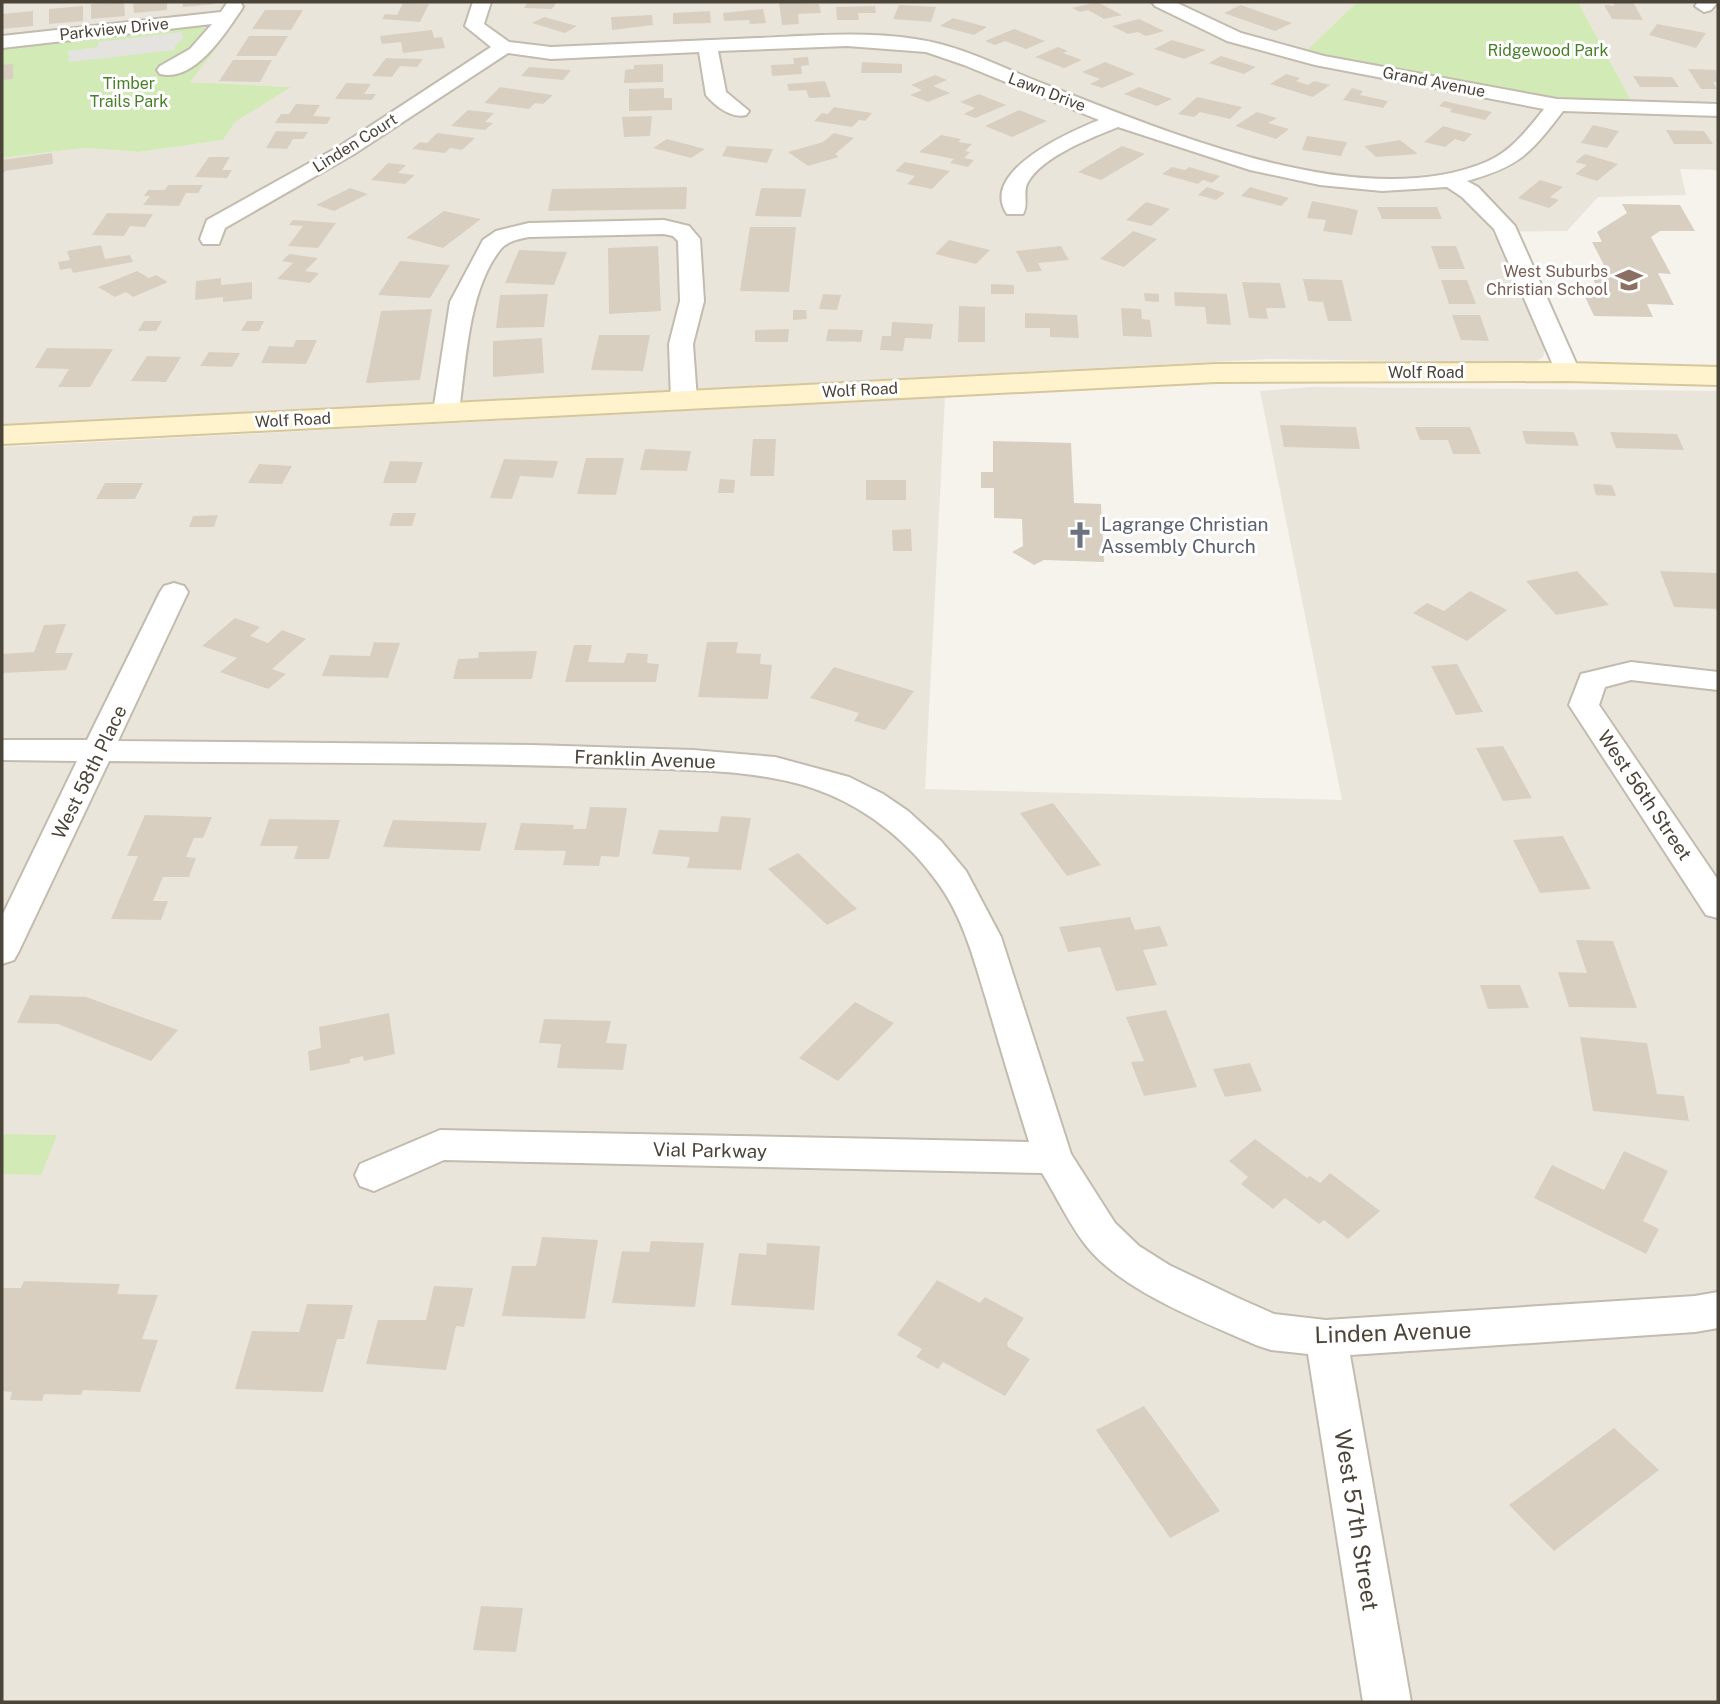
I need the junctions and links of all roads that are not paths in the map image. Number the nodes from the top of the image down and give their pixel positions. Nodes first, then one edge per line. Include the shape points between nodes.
1 (482, 2) edge
2 (1169, 3) edge
3 (232, 9) edge
4 (2, 42) edge
5 (708, 46) junction
6 (504, 47) junction
7 (167, 70) dead end
8 (1557, 105) junction
9 (1718, 110) edge
10 (739, 111) dead end
11 (1118, 119) junction
12 (1450, 179) junction
13 (1014, 209) dead end
14 (211, 239) dead end
15 (1568, 372) junction
16 (1718, 376) edge
17 (684, 400) junction
18 (446, 412) junction
19 (2, 435) edge
20 (174, 592) dead end
21 (1718, 681) edge
22 (100, 749) junction
23 (2, 750) edge
24 (1718, 906) edge
25 (2, 951) edge
26 (1053, 1158) junction
27 (374, 1175) dead end
28 (1718, 1310) edge
29 (1326, 1338) junction
30 (1387, 1702) edge

1 - 6 street via 474,26
2 - 8 street, Grand Avenue via 1234,37 1322,61
3 - 4 street, Parkview Drive
3 - 7 street via 199,54
5 - 6 street, Lawn Drive via 551,53
5 - 10 street via 716,95
5 - 11 street, Lawn Drive via 847,40 937,49
6 - 14 street, Linden Court via 347,150 215,225
8 - 9 street, Grand Avenue
8 - 12 street, Lawn Drive via 1522,148 1494,167
11 - 12 street, Lawn Drive via 1258,166 1311,178 1387,185
11 - 13 street via 1061,144 1035,163 1015,185
12 - 15 street via 1504,226
15 - 16 main road, Wolf Road
15 - 17 main road, Wolf Road via 1203,373
17 - 18 main road, Wolf Road
17 - 18 street via 681,344 692,301 689,239 681,231 664,228 529,230 504,236 491,245 462,302
18 - 19 main road, Wolf Road
20 - 22 street, West 58th Place
21 - 24 street, West 56th Street via 1630,671 1592,681 1584,705
22 - 23 street, Franklin Avenue
22 - 25 street, West 58th Place
22 - 26 street, Franklin Avenue via 693,760 775,768 838,785 872,802 929,849 972,910
26 - 27 street, Vial Parkway via 440,1145
26 - 29 street, Linden Avenue via 1101,1235 1125,1258 1271,1332
28 - 29 street, Linden Avenue
29 - 30 street, West 57th Street

